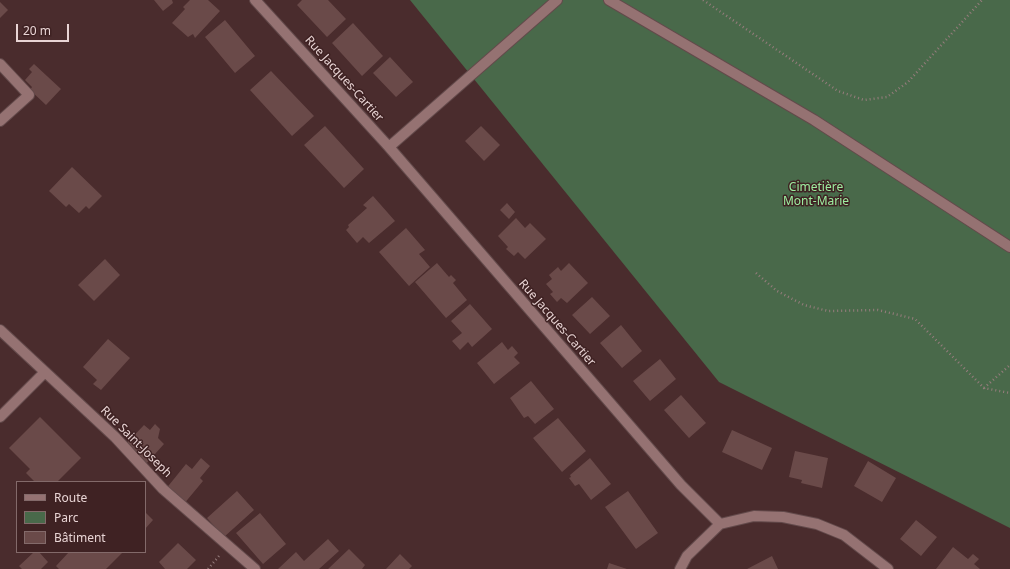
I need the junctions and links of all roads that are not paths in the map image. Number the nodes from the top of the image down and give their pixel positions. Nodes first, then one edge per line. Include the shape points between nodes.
1 (255, 0) edge
2 (557, 0) edge
3 (609, 0) edge
4 (0, 64) edge
5 (0, 121) edge
6 (389, 147) junction
7 (1010, 248) edge
8 (0, 330) edge
9 (44, 372) junction
10 (0, 417) edge
11 (720, 524) junction
12 (255, 569) edge
13 (680, 569) edge
14 (888, 569) edge

1 - 6 street, Rue Jacques-Cartier
2 - 6 street
3 - 7 street via 814,120
4 - 5 street via 28,96
6 - 11 street, Rue Jacques-Cartier via 681,485
8 - 9 street, Rue Saint-Joseph
9 - 10 street
9 - 12 street, Rue Saint-Joseph via 115,437 163,489
11 - 13 street via 687,556
11 - 14 street via 754,516 783,517 817,524 844,535

